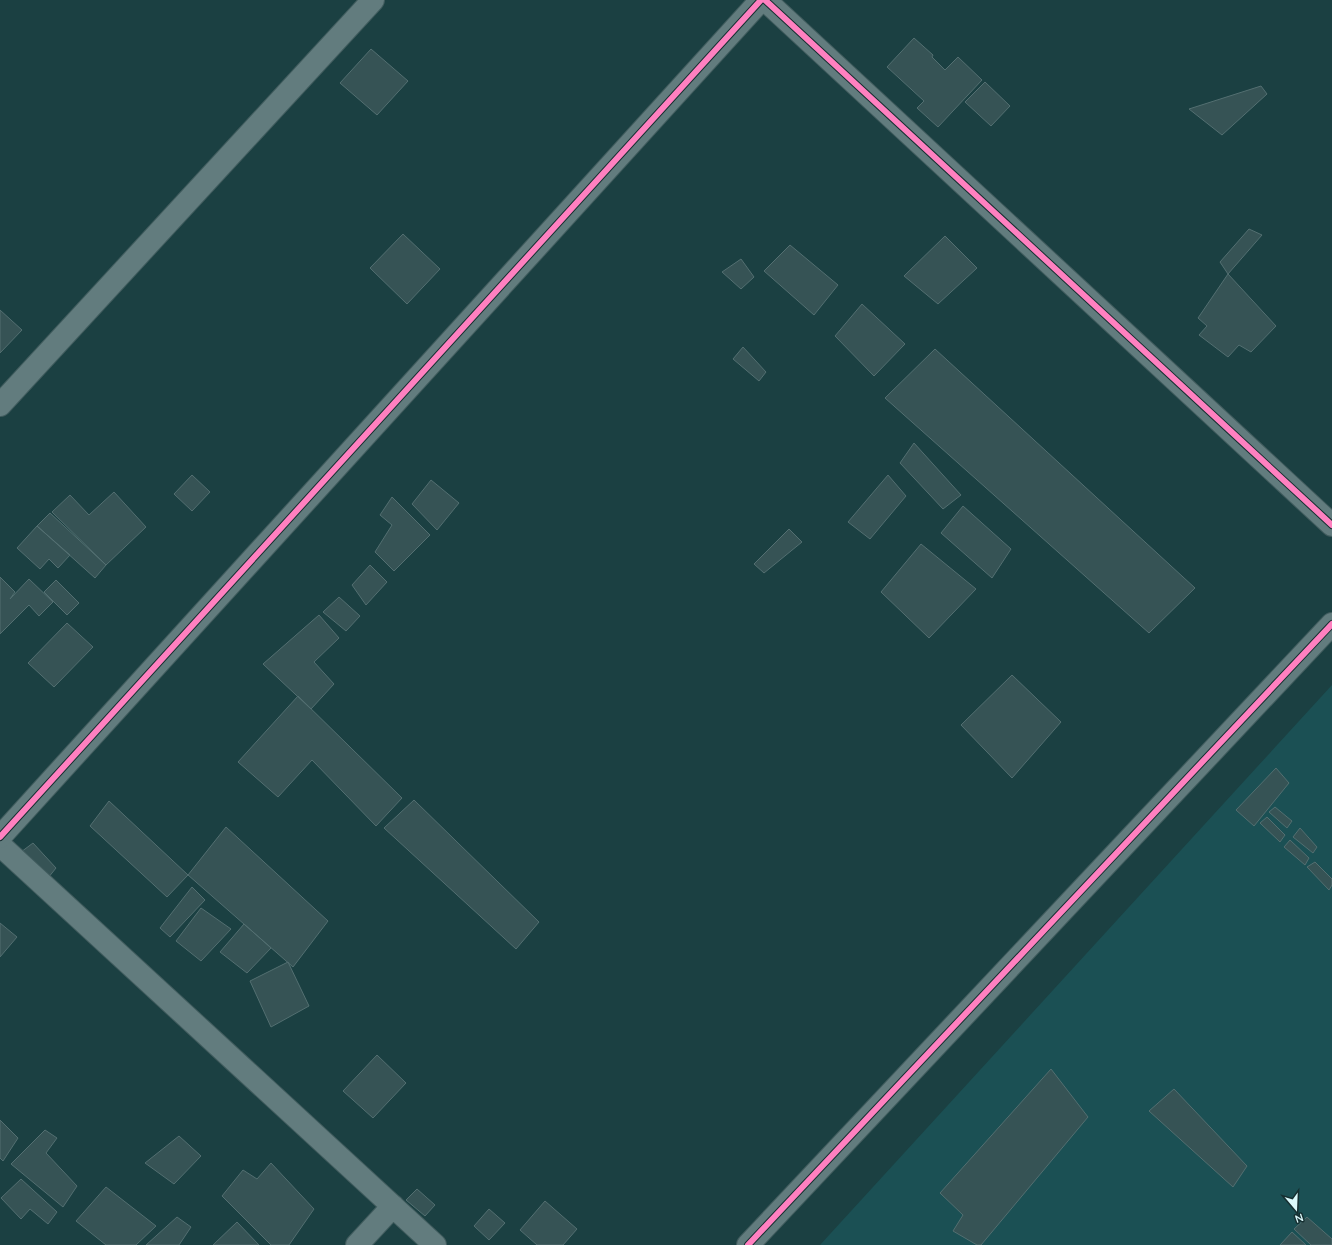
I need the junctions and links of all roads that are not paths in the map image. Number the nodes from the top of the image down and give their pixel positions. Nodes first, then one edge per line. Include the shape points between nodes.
1 (373, 0) edge
2 (761, 0) edge
3 (765, 0) edge
4 (0, 405) edge
5 (1332, 525) edge
6 (1332, 624) edge
7 (0, 837) edge
8 (0, 845) edge
9 (393, 1206) junction
10 (357, 1245) edge
11 (435, 1245) edge
12 (748, 1245) edge

1 - 4 street
2 - 7 street
3 - 5 street
6 - 12 street
8 - 9 street
9 - 10 street
9 - 11 street

